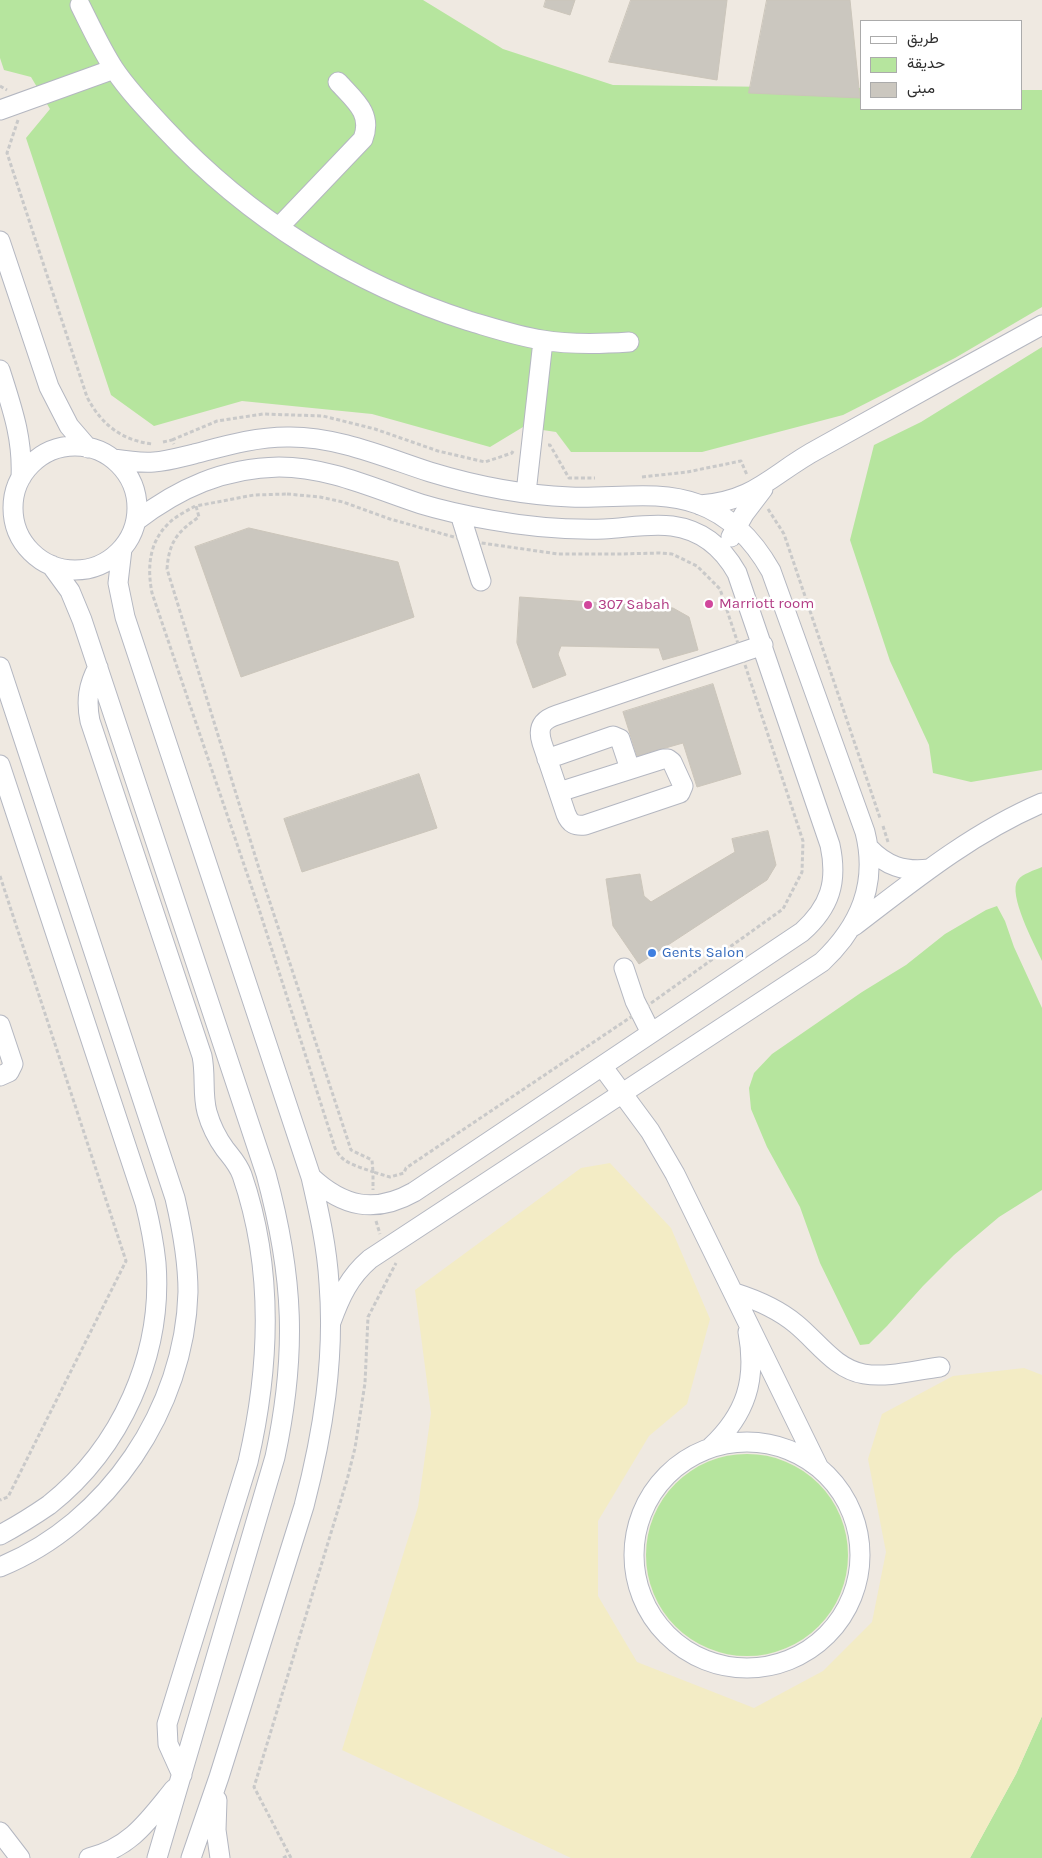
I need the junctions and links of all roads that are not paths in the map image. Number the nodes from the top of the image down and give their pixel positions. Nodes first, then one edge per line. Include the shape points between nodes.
1 (80, 5) dead end
2 (114, 69) junction
3 (338, 82) dead end
4 (0, 110) edge
5 (279, 227) junction
6 (0, 241) edge
7 (1042, 325) edge
8 (543, 341) junction
9 (629, 342) dead end
10 (0, 370) edge
11 (88, 448) junction
12 (112, 459) junction
13 (21, 478) junction
14 (756, 493) junction
15 (526, 494) junction
16 (700, 505) junction
17 (460, 514) junction
18 (136, 521) junction
19 (737, 526) junction
20 (122, 549) junction
21 (724, 552) junction
22 (51, 565) junction
23 (481, 581) dead end
24 (762, 645) junction
25 (98, 666) junction
26 (0, 667) edge
27 (548, 759) junction
28 (630, 769) junction
29 (1, 772) edge
30 (559, 792) junction
31 (1042, 803) edge
32 (869, 848) junction
33 (929, 869) junction
34 (851, 928) junction
35 (624, 968) dead end
36 (208, 999) junction
37 (186, 1007) junction
38 (0, 1025) edge
39 (651, 1033) junction
40 (602, 1066) junction
41 (0, 1076) edge
42 (622, 1092) junction
43 (311, 1177) junction
44 (277, 1214) junction
45 (254, 1221) junction
46 (735, 1293) junction
47 (744, 1311) junction
48 (331, 1322) junction
49 (940, 1367) dead end
50 (711, 1447) junction
51 (819, 1467) junction
52 (0, 1535) edge
53 (0, 1567) edge
54 (219, 1777) junction
55 (181, 1779) junction
56 (0, 1832) edge
57 (0, 1853) edge
58 (18, 1858) edge
59 (89, 1858) edge
60 (157, 1858) edge
61 (191, 1858) edge
62 (220, 1858) edge

1 - 2 street
2 - 4 street
2 - 5 street via 146,110 182,147 220,183
3 - 5 street via 364,112 366,126 363,139
5 - 8 street via 348,270 395,293 492,328
6 - 11 street via 49,388 65,420
7 - 14 street via 812,452
8 - 9 street
8 - 15 street
10 - 13 street via 18,430
11 - 12 street
11 - 13 street via 65,448 42,455
12 - 15 street via 154,462 252,440 307,438 344,444 463,482
12 - 18 street via 134,486 138,503
13 - 22 street via 15,492 14,521 27,547
14 - 16 street
14 - 19 street
15 - 16 street via 660,496
16 - 19 street
17 - 18 street via 333,474 280,467 244,470 189,487
17 - 21 street via 555,528 672,526 702,535
17 - 23 street
18 - 20 street
19 - 21 street
19 - 32 street via 771,571 859,812
20 - 22 street via 112,558 89,569 63,569
20 - 43 street via 118,583 125,617
21 - 24 street via 737,573
22 - 25 street via 77,605
24 - 27 street via 548,718 541,725 539,734
24 - 39 street via 830,845 834,861 830,894 814,921 802,932
25 - 36 street
25 - 37 street via 88,693 90,722
26 - 53 street via 175,1198 182,1229 188,1291 181,1346 170,1384 158,1413 134,1454 106,1492 83,1514 32,1551
27 - 28 street via 612,736 620,739
27 - 30 street
28 - 30 street
28 - 30 street via 668,760 675,767 682,790 676,795 579,826 568,820
29 - 52 street via 145,1203 156,1263 156,1294 153,1324 140,1376 126,1411 110,1438 71,1485 48,1505
31 - 33 street via 989,829
32 - 33 street via 893,866 905,870
32 - 34 street via 870,866 865,895
33 - 34 street
34 - 42 street via 822,962
35 - 39 street
36 - 37 street
36 - 44 street
37 - 45 street via 204,1066 207,1112 218,1139 241,1173
38 - 41 street via 14,1064 10,1072
39 - 40 street
40 - 42 street
40 - 43 street via 403,1198 374,1206 364,1204 335,1195
42 - 46 street via 663,1152
42 - 48 street via 370,1259 347,1283
43 - 48 street via 325,1249
44 - 45 street
44 - 55 street via 285,1254 290,1319 289,1377 284,1417
45 - 55 street via 265,1301 263,1382 248,1462 167,1724 168,1744
46 - 47 street
46 - 49 street via 762,1302 787,1317 850,1370 873,1376
47 - 50 street via 751,1349 749,1386 735,1420
47 - 51 street
48 - 54 street via 330,1369 316,1461
50 - 51 street via 733,1442 778,1446 800,1454
50 - 51 street via 687,1458 666,1474 650,1494 639,1518 633,1543 634,1569 640,1594 652,1618 669,1638 714,1664 739,1668 766,1667 791,1660 813,1648 833,1630 848,1609 861,1559 859,1533 837,1486
54 - 61 street
54 - 62 street via 216,1830
55 - 59 street via 130,1840
55 - 60 street
56 - 58 street
57 - 58 street

